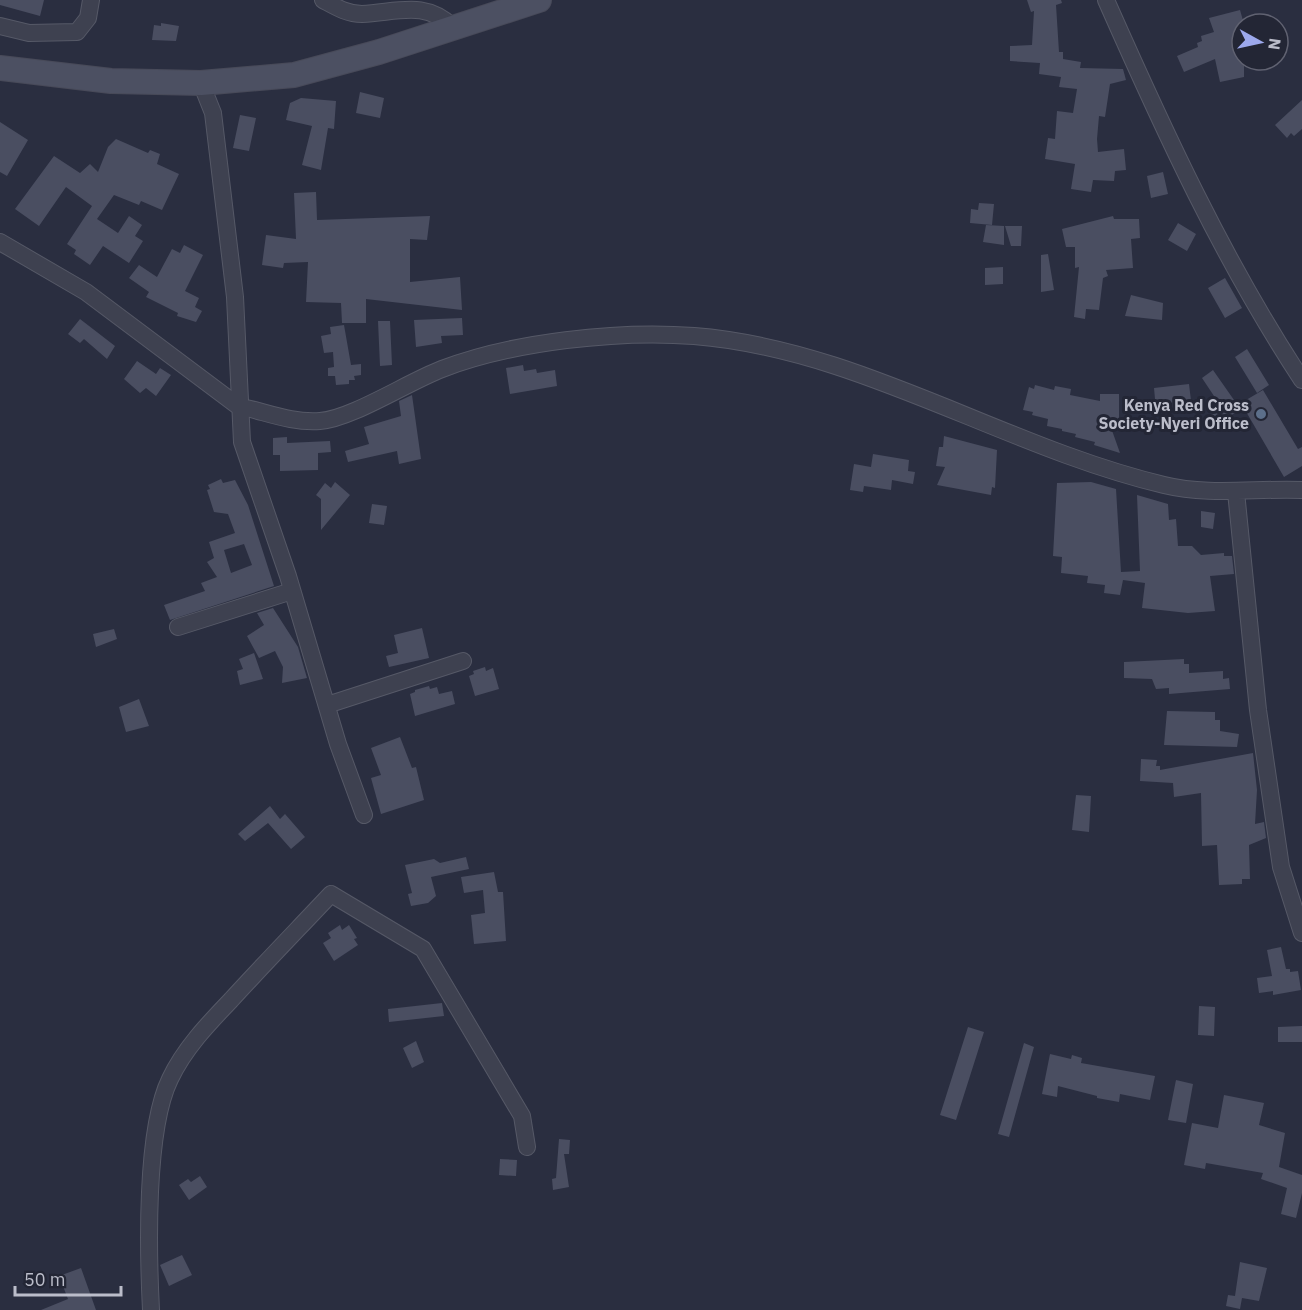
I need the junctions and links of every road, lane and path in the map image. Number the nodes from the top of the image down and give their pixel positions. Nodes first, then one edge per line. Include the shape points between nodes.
1 (91, 0) edge
2 (323, 0) edge
3 (539, 0) edge
4 (1106, 0) edge
5 (0, 26) edge
6 (453, 27) junction
7 (0, 68) edge
8 (201, 83) junction
9 (0, 243) edge
10 (1302, 380) edge
11 (238, 406) junction
12 (1302, 490) edge
13 (1236, 492) junction
14 (292, 591) junction
15 (178, 627) dead end
16 (463, 661) dead end
17 (327, 705) junction
18 (364, 815) dead end
19 (1302, 933) edge
20 (527, 1147) dead end
21 (151, 1310) edge

1 - 5 street via 88,18 77,32 29,33
2 - 6 street via 343,11 361,14 422,6 442,14
3 - 6 main road
4 - 10 street via 1189,183 1265,325
6 - 8 main road via 294,75
7 - 8 main road via 111,81
8 - 11 street via 213,113 235,297
9 - 11 street via 86,292
11 - 13 street via 285,420 322,421 349,413 444,368 487,356 572,340 692,336 758,345 858,375 1095,465 1161,484
11 - 14 street via 242,442
12 - 13 street
13 - 19 street via 1264,755 1281,867
14 - 15 street
14 - 17 street
16 - 17 street
17 - 18 street
20 - 21 street via 522,1116 423,949 331,894 199,1034 170,1079 158,1112 153,1154

